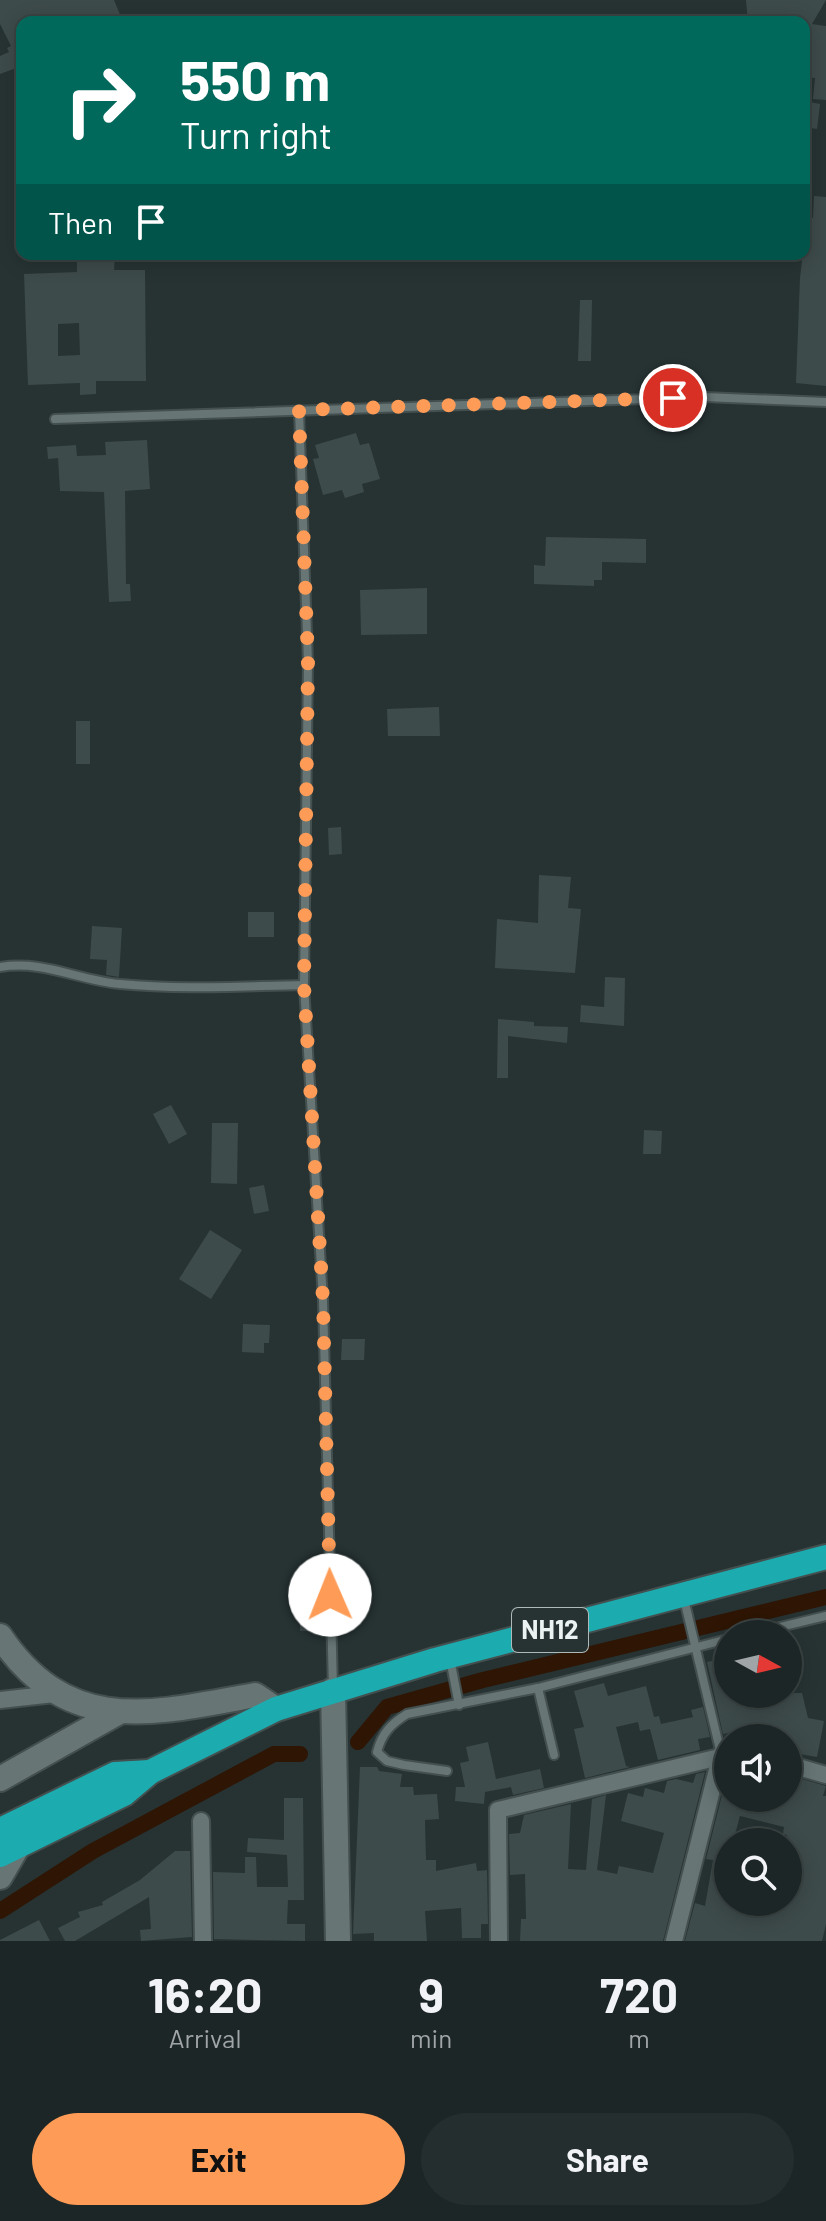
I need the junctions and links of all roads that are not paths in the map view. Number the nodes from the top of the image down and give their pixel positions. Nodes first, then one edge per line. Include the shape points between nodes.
1 (826, 402) edge
2 (299, 410) junction
3 (55, 419) dead end
4 (0, 967) edge
5 (304, 985) junction
6 (826, 1557) edge
7 (683, 1595) junction
8 (826, 1616) edge
9 (802, 1622) edge
10 (0, 1636) edge
11 (714, 1642) edge
12 (694, 1646) junction
13 (451, 1665) junction
14 (538, 1688) junction
15 (333, 1690) junction
16 (54, 1694) junction
17 (0, 1700) edge
18 (459, 1705) junction
19 (276, 1709) junction
20 (119, 1712) junction
21 (716, 1724) edge
22 (554, 1755) dead end
23 (714, 1757) edge
24 (802, 1768) edge
25 (447, 1771) dead end
26 (826, 1775) edge
27 (0, 1779) edge
28 (714, 1794) edge
29 (201, 1821) dead end
30 (6, 1844) edge
31 (0, 1877) edge
32 (203, 1941) edge
33 (338, 1941) edge
34 (499, 1941) edge
35 (674, 1941) edge

1 - 2 lane via 704,397
2 - 3 lane
2 - 5 lane via 308,662
4 - 5 lane via 26,963 102,983 151,987
5 - 15 lane via 323,1300
6 - 7 highway, NH12
7 - 12 lane
7 - 13 highway, NH12
8 - 9 lane
10 - 16 street
11 - 12 lane
12 - 14 lane
12 - 21 lane
13 - 15 highway, NH12
13 - 18 lane
14 - 18 lane
14 - 22 lane
15 - 19 highway, NH12
15 - 33 street
16 - 17 street
16 - 20 street
18 - 25 lane via 407,1714 390,1725 377,1752 387,1761
19 - 20 street via 255,1695
19 - 30 highway, NH12 via 150,1772 124,1794
20 - 27 street
23 - 34 street via 498,1810
24 - 26 street
28 - 35 street
29 - 32 street
30 - 31 street

